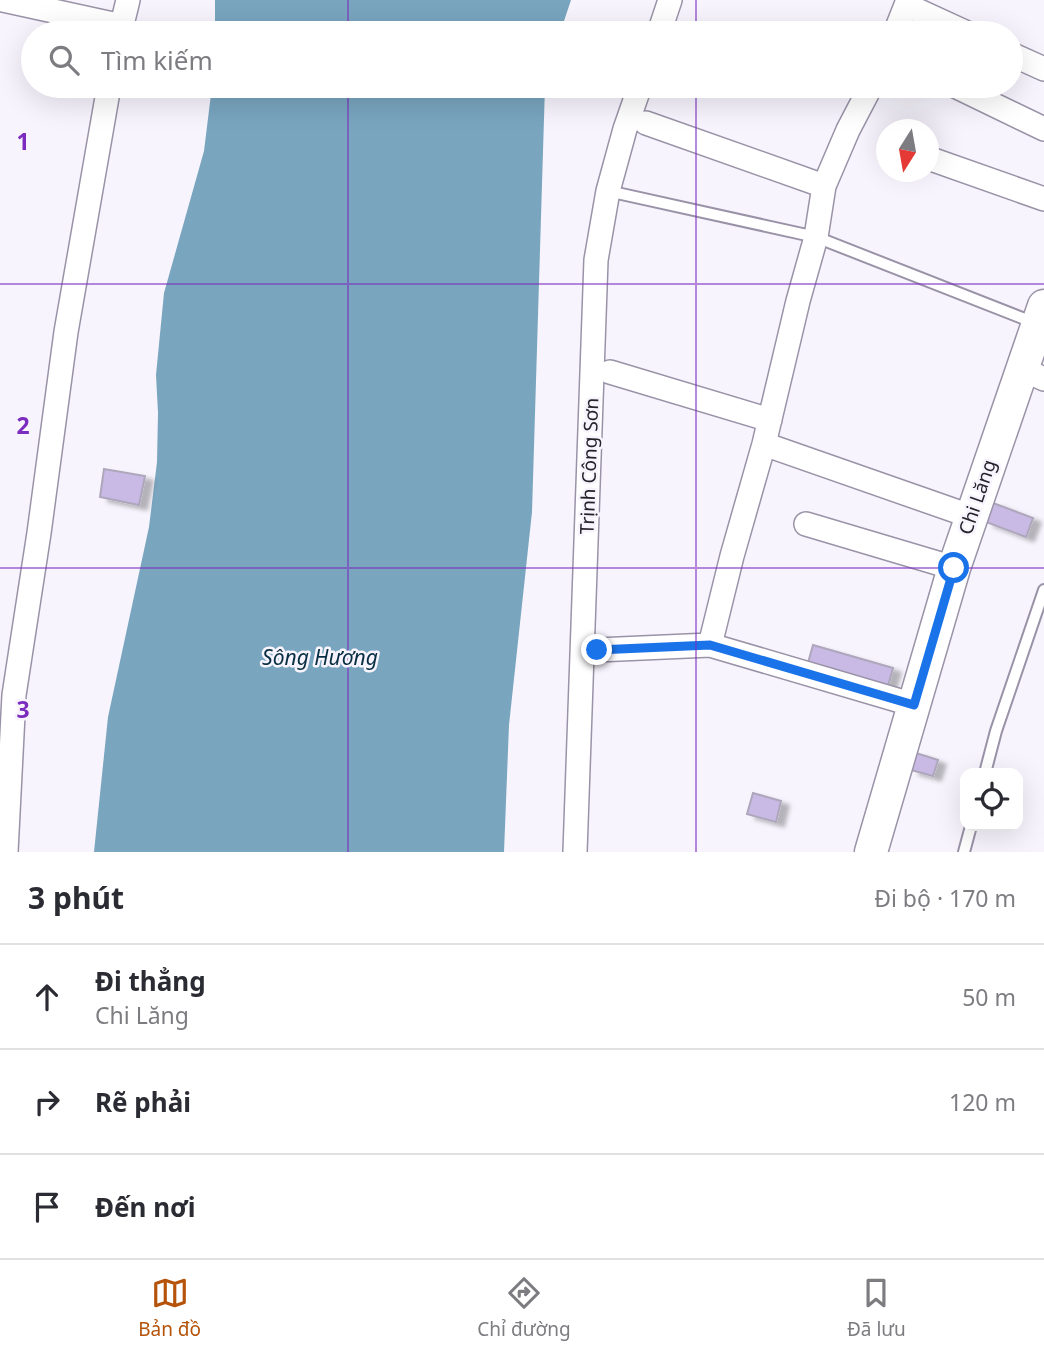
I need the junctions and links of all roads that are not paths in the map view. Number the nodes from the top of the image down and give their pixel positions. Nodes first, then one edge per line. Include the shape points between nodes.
1 (3, 0) edge
2 (128, 0) edge
3 (670, 0) edge
4 (907, 2) edge
5 (86, 21) edge
6 (123, 21) edge
7 (663, 21) edge
8 (900, 21) edge
9 (944, 21) edge
10 (1023, 59) edge
11 (1044, 69) edge
12 (107, 98) edge
13 (636, 98) edge
14 (865, 98) edge
15 (980, 98) edge
16 (646, 123) dead end
17 (1044, 129) edge
18 (939, 162) edge
19 (824, 186) junction
20 (608, 191) junction
21 (1044, 199) edge
22 (816, 237) junction
23 (1041, 315) edge
24 (610, 372) dead end
25 (1033, 374) edge
26 (770, 420) junction
27 (764, 444) junction
28 (970, 516) junction
29 (806, 524) dead end
30 (954, 568) junction
31 (1044, 592) edge
32 (710, 645) junction
33 (597, 650) dead end
34 (7, 691) edge
35 (914, 705) junction
36 (986, 768) edge
37 (970, 831) edge
38 (6, 852) edge
39 (575, 852) edge
40 (871, 852) edge
41 (964, 852) edge

1 - 5 street
2 - 6 street
3 - 7 street
4 - 8 street
4 - 9 street
10 - 11 street
12 - 34 street via 65,332 39,533
13 - 20 street, Trịnh Công Sơn
14 - 19 street
15 - 17 street
16 - 19 street
18 - 21 street
19 - 22 street
20 - 22 lane
20 - 39 street, Trịnh Công Sơn via 596,260
22 - 23 lane
22 - 26 street
23 - 25 street, Chi Lăng
24 - 26 street
25 - 28 street, Chi Lăng
26 - 27 street
27 - 28 street
27 - 32 street
28 - 30 street, Chi Lăng
29 - 30 street
30 - 35 street, Chi Lăng
31 - 36 lane
32 - 33 street
32 - 35 street
34 - 38 street
35 - 40 street, Chi Lăng
37 - 41 lane

